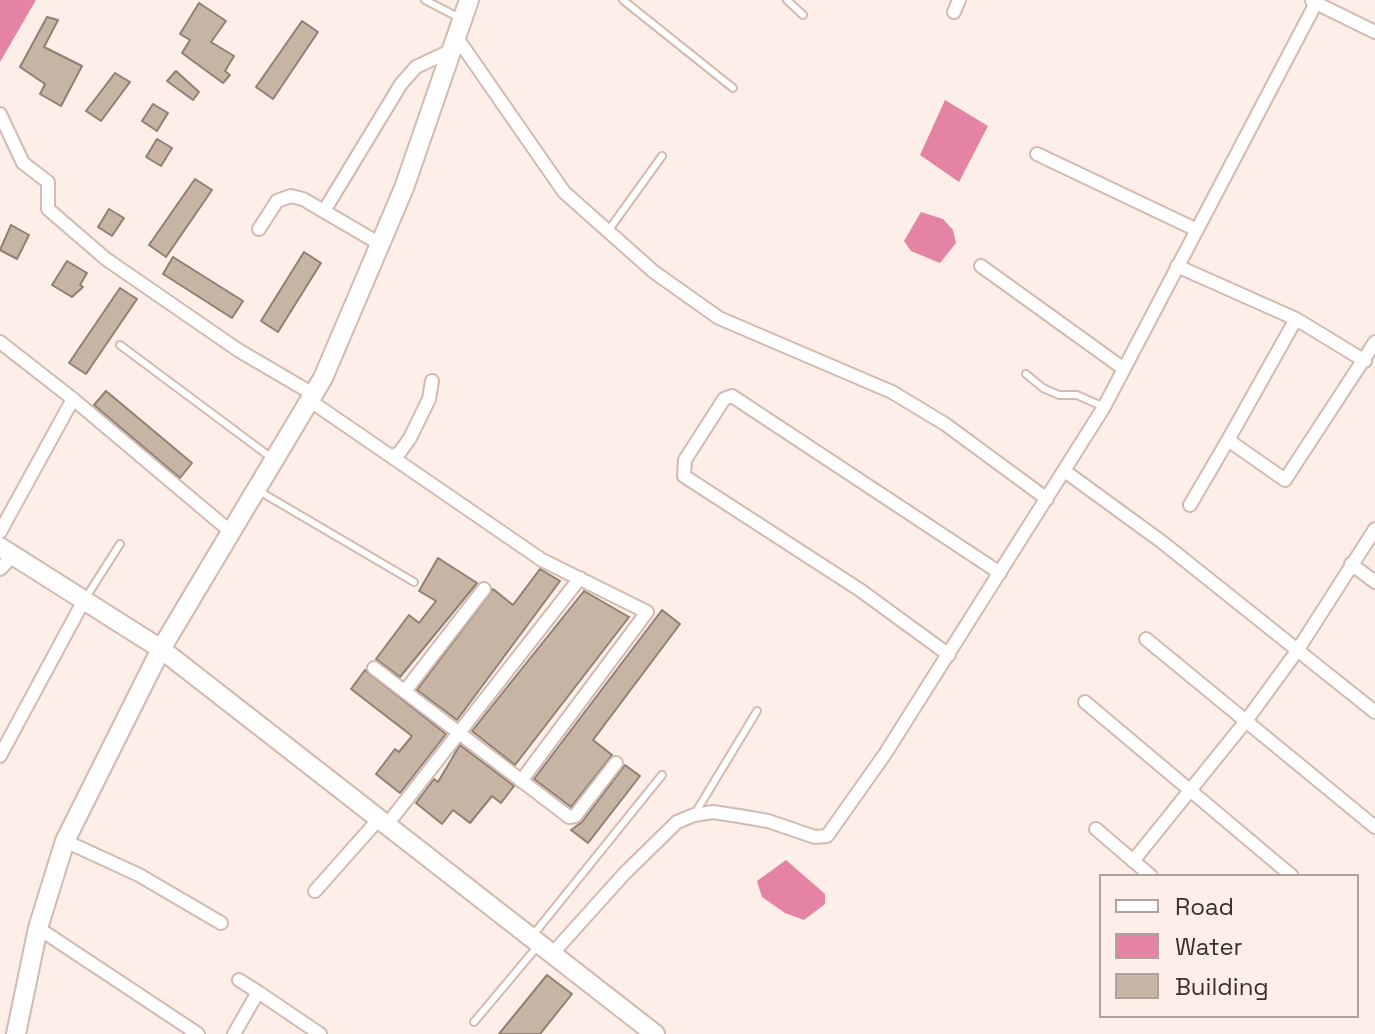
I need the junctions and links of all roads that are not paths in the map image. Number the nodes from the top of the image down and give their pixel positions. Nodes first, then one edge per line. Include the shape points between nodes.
1 (425, 0) edge
2 (469, 0) edge
3 (623, 0) edge
4 (787, 0) edge
5 (1312, 2) edge
6 (803, 15) dead end
7 (1375, 32) edge
8 (455, 35) junction
9 (733, 88) dead end
10 (0, 114) edge
11 (1037, 154) dead end
12 (662, 156) dead end
13 (324, 211) junction
14 (259, 229) dead end
15 (1195, 229) junction
16 (607, 232) junction
17 (380, 244) junction
18 (981, 266) dead end
19 (1177, 266) junction
20 (1296, 319) junction
21 (0, 342) edge
22 (120, 345) dead end
23 (1374, 347) edge
24 (1365, 361) junction
25 (1124, 369) junction
26 (1026, 374) dead end
27 (432, 381) dead end
28 (311, 397) junction
29 (73, 399) junction
30 (1104, 407) junction
31 (1228, 440) junction
32 (392, 457) junction
33 (273, 459) junction
34 (1066, 472) junction
35 (256, 489) junction
36 (1047, 499) junction
37 (1190, 505) dead end
38 (1375, 529) edge
39 (0, 532) edge
40 (231, 532) junction
41 (120, 544) dead end
42 (7, 551) edge
43 (1351, 564) junction
44 (0, 569) edge
45 (1000, 573) junction
46 (580, 578) junction
47 (414, 582) dead end
48 (1375, 582) edge
49 (484, 589) dead end
50 (83, 602) junction
51 (1146, 639) dead end
52 (161, 649) junction
53 (1297, 651) junction
54 (949, 655) junction
55 (374, 668) dead end
56 (405, 691) junction
57 (1085, 702) dead end
58 (757, 711) dead end
59 (1375, 712) edge
60 (1246, 721) junction
61 (459, 733) junction
62 (0, 756) edge
63 (616, 763) dead end
64 (662, 775) dead end
65 (521, 781) junction
66 (1191, 791) junction
67 (694, 815) junction
68 (382, 823) junction
69 (1375, 827) edge
70 (1096, 829) dead end
71 (65, 841) junction
72 (1133, 861) junction
73 (1149, 874) edge
74 (1290, 874) edge
75 (315, 891) dead end
76 (221, 923) dead end
77 (38, 928) junction
78 (540, 945) junction
79 (239, 980) dead end
80 (258, 992) junction
81 (474, 1022) dead end
82 (16, 1034) edge
83 (198, 1034) edge
84 (234, 1034) edge
85 (320, 1034) edge
86 (655, 1034) edge

1 - 8 lane
2 - 8 street
3 - 9 lane
4 - 6 lane
5 - 7 street
5 - 15 street
8 - 13 street via 401,84
8 - 16 street via 564,192
8 - 17 street
10 - 28 street via 23,163 48,182 48,209 55,216 132,277
11 - 15 street
12 - 16 lane
13 - 14 street via 291,196 277,201
13 - 17 street
15 - 19 street
16 - 36 street via 719,318 892,392
17 - 28 street
18 - 25 street
19 - 20 street
19 - 25 street
20 - 24 street
20 - 31 street
21 - 29 street
22 - 33 lane
23 - 24 street
24 - 31 street via 1285,480
25 - 30 street
26 - 30 lane via 1059,395 1077,395
27 - 32 street via 410,438
28 - 32 street
28 - 33 street
29 - 39 street
29 - 40 street
30 - 34 street
31 - 37 street
32 - 46 street via 542,560
33 - 35 street
34 - 36 street
34 - 53 street
35 - 40 street
35 - 47 lane
36 - 45 street
38 - 43 street
40 - 52 street
41 - 50 lane
42 - 44 street
42 - 50 street
43 - 48 street
43 - 53 street
45 - 54 street
45 - 54 street via 732,396 724,399 685,460 684,476 860,590
46 - 61 street
46 - 65 street via 642,608 647,616
49 - 56 street
50 - 52 street
50 - 62 street
51 - 60 street
52 - 68 street
52 - 71 street
53 - 59 street
53 - 60 street
54 - 67 street via 827,836 739,816
55 - 56 street
56 - 61 street
57 - 66 street
58 - 67 lane
60 - 66 street
60 - 69 street
61 - 65 street
61 - 68 street
63 - 65 street via 572,818
64 - 78 lane
66 - 72 street
66 - 74 street
67 - 78 street via 677,822
68 - 75 street
68 - 78 street
70 - 72 street
71 - 76 street via 139,875
71 - 77 street
72 - 73 street
77 - 82 street
77 - 83 street
78 - 81 lane
78 - 86 street
79 - 80 street
80 - 84 street
80 - 85 street

